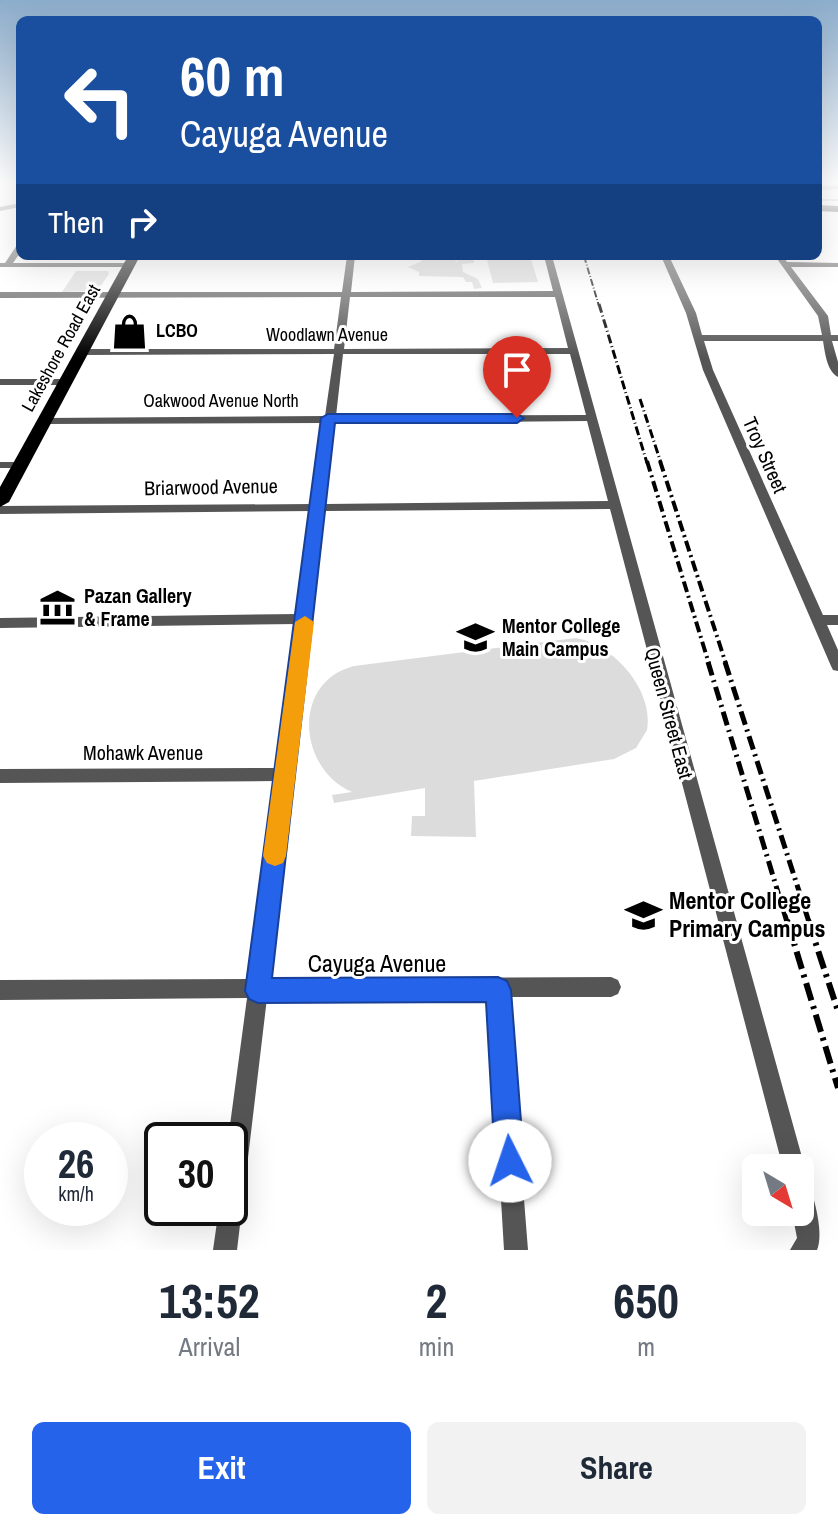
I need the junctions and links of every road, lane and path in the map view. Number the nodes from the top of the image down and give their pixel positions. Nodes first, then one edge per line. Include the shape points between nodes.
1 (84, 260) edge
2 (350, 260) edge
3 (549, 260) edge
4 (667, 260) edge
5 (782, 260) edge
6 (132, 261) edge
7 (3, 265) edge
8 (838, 265) edge
9 (346, 294) junction
10 (559, 294) junction
11 (0, 295) edge
12 (113, 295) junction
13 (699, 338) junction
14 (826, 338) junction
15 (838, 338) edge
16 (337, 351) junction
17 (573, 351) junction
18 (82, 352) junction
19 (838, 374) edge
20 (0, 382) edge
21 (66, 382) junction
22 (328, 418) junction
23 (590, 418) junction
24 (44, 421) junction
25 (0, 465) edge
26 (20, 465) junction
27 (0, 502) edge
28 (614, 505) junction
29 (319, 506) junction
30 (0, 510) edge
31 (305, 619) junction
32 (818, 620) junction
33 (838, 620) edge
34 (0, 623) edge
35 (838, 666) edge
36 (285, 774) junction
37 (0, 776) edge
38 (611, 987) dead end
39 (0, 990) edge
40 (498, 990) junction
41 (258, 991) junction
42 (790, 1154) edge
43 (225, 1250) edge
44 (516, 1250) edge

1 - 6 street
1 - 7 street
2 - 9 street
3 - 10 street, Queen Street East
4 - 13 street, Troy Street
5 - 8 street
5 - 14 street via 823,316
6 - 12 main road, Lakeshore Road East
9 - 10 street
9 - 12 street
9 - 16 street
10 - 17 street, Queen Street East
11 - 12 street
12 - 18 main road, Lakeshore Road East
13 - 14 street
13 - 32 street, Troy Street via 708,370
14 - 15 street
14 - 19 street
16 - 17 street, Woodlawn Avenue
16 - 18 street, Woodlawn Avenue
16 - 22 street
17 - 23 street, Queen Street East
18 - 21 main road, Lakeshore Road East
20 - 21 street
21 - 24 main road, Lakeshore Road East
22 - 23 street, Oakwood Avenue North
22 - 24 street, Oakwood Avenue North
22 - 29 street
23 - 28 street, Queen Street East
24 - 26 main road, Lakeshore Road East
25 - 26 street
26 - 27 main road, Lakeshore Road East
28 - 29 street, Briarwood Avenue
28 - 42 street, Queen Street East
29 - 30 street, Briarwood Avenue
29 - 31 street
31 - 34 street
31 - 36 street
32 - 33 street
32 - 35 street, Troy Street
36 - 37 street, Mohawk Avenue
36 - 41 street
38 - 40 street, Cayuga Avenue
39 - 41 street, Cayuga Avenue
40 - 41 street, Cayuga Avenue
40 - 44 street
41 - 43 street

